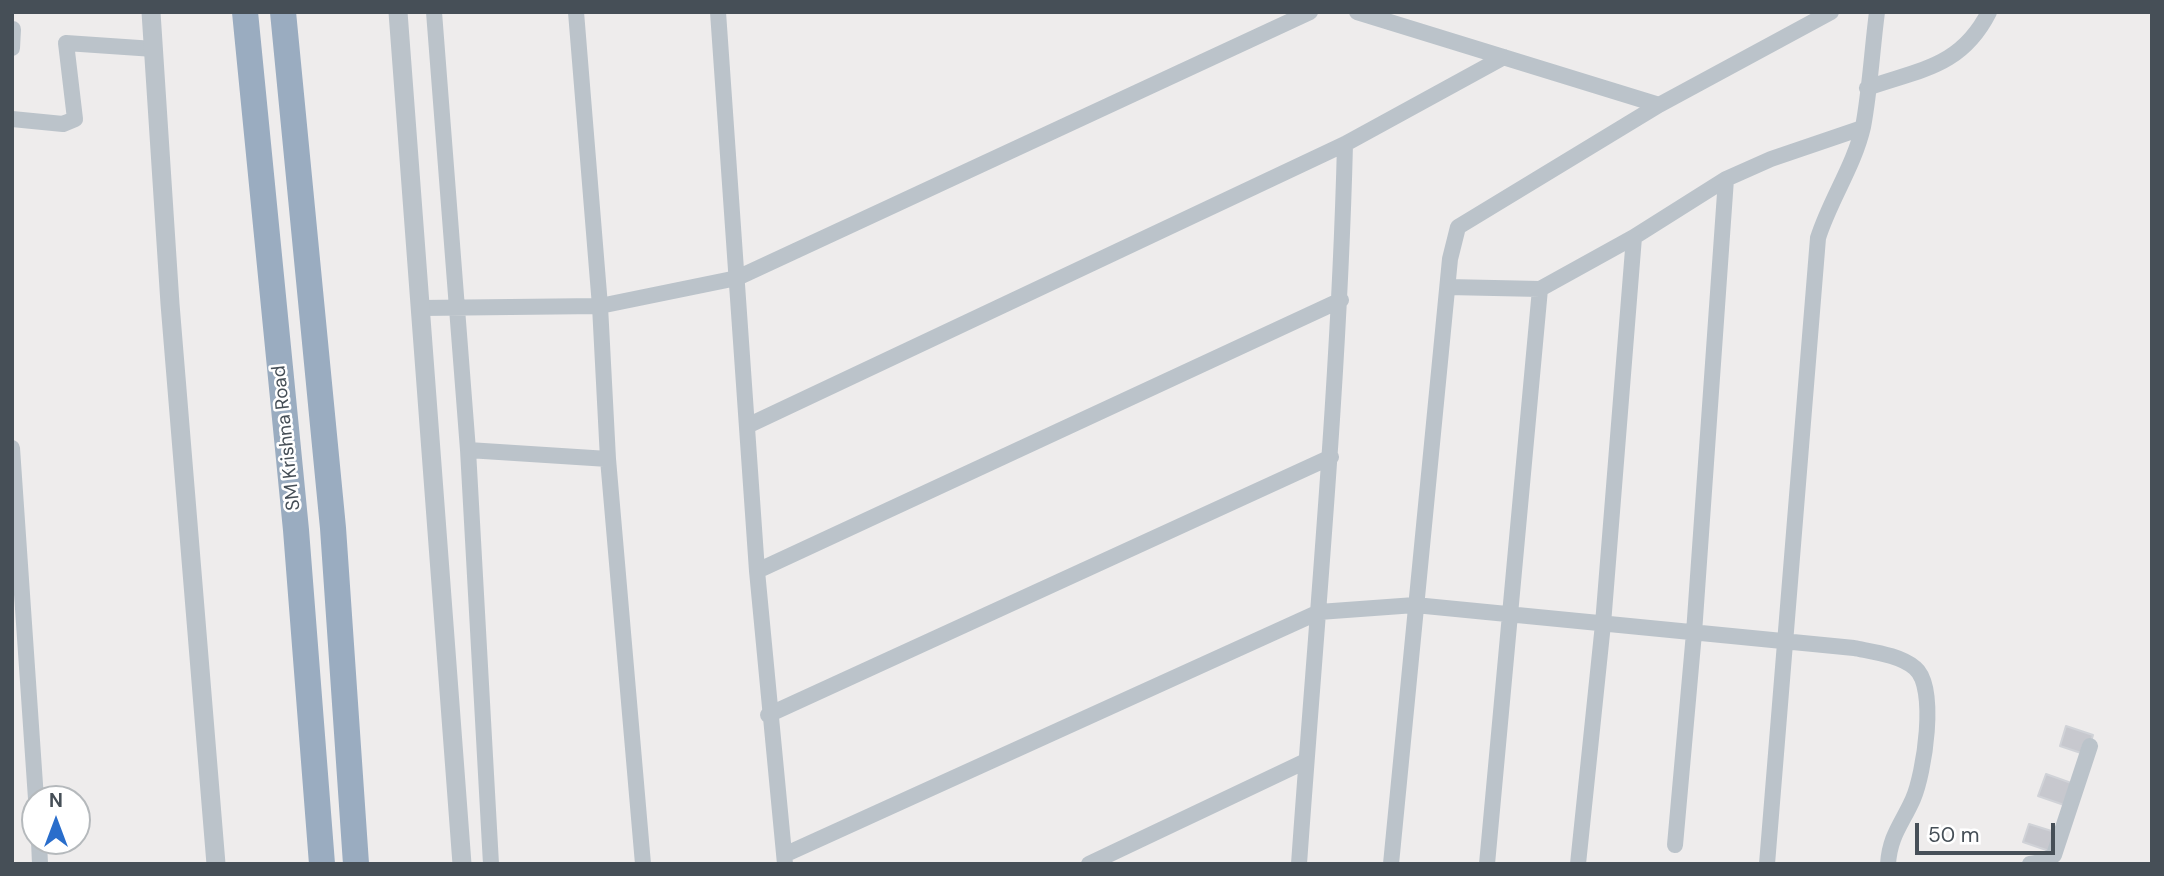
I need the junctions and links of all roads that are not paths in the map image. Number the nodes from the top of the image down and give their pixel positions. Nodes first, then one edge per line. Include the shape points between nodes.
1 (151, 12) edge
2 (245, 12) edge
3 (283, 12) edge
4 (398, 12) edge
5 (434, 12) edge
6 (576, 12) edge
7 (718, 12) edge
8 (1310, 12) edge
9 (1357, 12) edge
10 (1831, 12) edge
11 (1877, 12) edge
12 (1989, 12) edge
13 (13, 29) edge
14 (12, 48) edge
15 (154, 49) junction
16 (1504, 57) junction
17 (1867, 88) junction
18 (1659, 105) junction
19 (12, 120) edge
20 (1863, 128) junction
21 (1345, 144) junction
22 (1726, 179) junction
23 (1634, 237) junction
24 (737, 278) junction
25 (1448, 287) junction
26 (1540, 289) junction
27 (1341, 300) junction
28 (600, 306) junction
29 (456, 307) junction
30 (421, 308) junction
31 (747, 426) junction
32 (12, 448) edge
33 (468, 450) junction
34 (1331, 457) junction
35 (607, 459) junction
36 (757, 571) junction
37 (1415, 606) junction
38 (1319, 612) junction
39 (1508, 614) junction
40 (1603, 624) junction
41 (1694, 633) junction
42 (1787, 642) junction
43 (20, 691) edge
44 (768, 715) junction
45 (2090, 746) dead end
46 (1306, 761) junction
47 (34, 785) edge
48 (1675, 845) dead end
49 (784, 860) edge
50 (216, 864) edge
51 (323, 864) edge
52 (356, 864) edge
53 (461, 864) edge
54 (491, 864) edge
55 (643, 864) edge
56 (1089, 864) edge
57 (1299, 864) edge
58 (1391, 864) edge
59 (1487, 864) edge
60 (1578, 864) edge
61 (1767, 864) edge
62 (1888, 864) edge
63 (2030, 864) edge

1 - 15 street
2 - 51 highway, SM Krishna Road via 296,530
3 - 52 highway, SM Krishna Road via 333,528
4 - 30 street
5 - 29 street
6 - 28 street
7 - 24 street
8 - 24 street
9 - 16 street
10 - 18 street
11 - 17 street
12 - 17 street via 1978,34 1951,59
13 - 14 street
15 - 19 street via 66,43 75,119 63,124
15 - 50 street
16 - 18 street
16 - 21 street
17 - 20 street
18 - 25 street via 1458,227
20 - 22 street
20 - 42 street via 1818,238
21 - 27 street
21 - 31 street
22 - 23 street
22 - 41 street
23 - 26 street
23 - 40 street
24 - 28 street
24 - 31 street
25 - 26 street
25 - 37 street
26 - 39 street
27 - 34 street
27 - 36 street
28 - 29 street
28 - 35 street
29 - 30 street
29 - 33 street
30 - 53 street
31 - 36 street
32 - 43 street
33 - 35 street
33 - 54 street
34 - 38 street
34 - 44 street
35 - 55 street
36 - 44 street
37 - 38 street
37 - 39 street
37 - 58 street
38 - 46 street
38 - 49 street
39 - 40 street
39 - 59 street
40 - 41 street
40 - 60 street
41 - 42 street
41 - 48 street
42 - 61 street
42 - 62 street via 1854,648 1891,657 1915,667 1922,676 1927,698 1921,768 1913,798 1891,837
43 - 47 street
44 - 49 street
45 - 63 street via 2054,855
46 - 56 street
46 - 57 street

